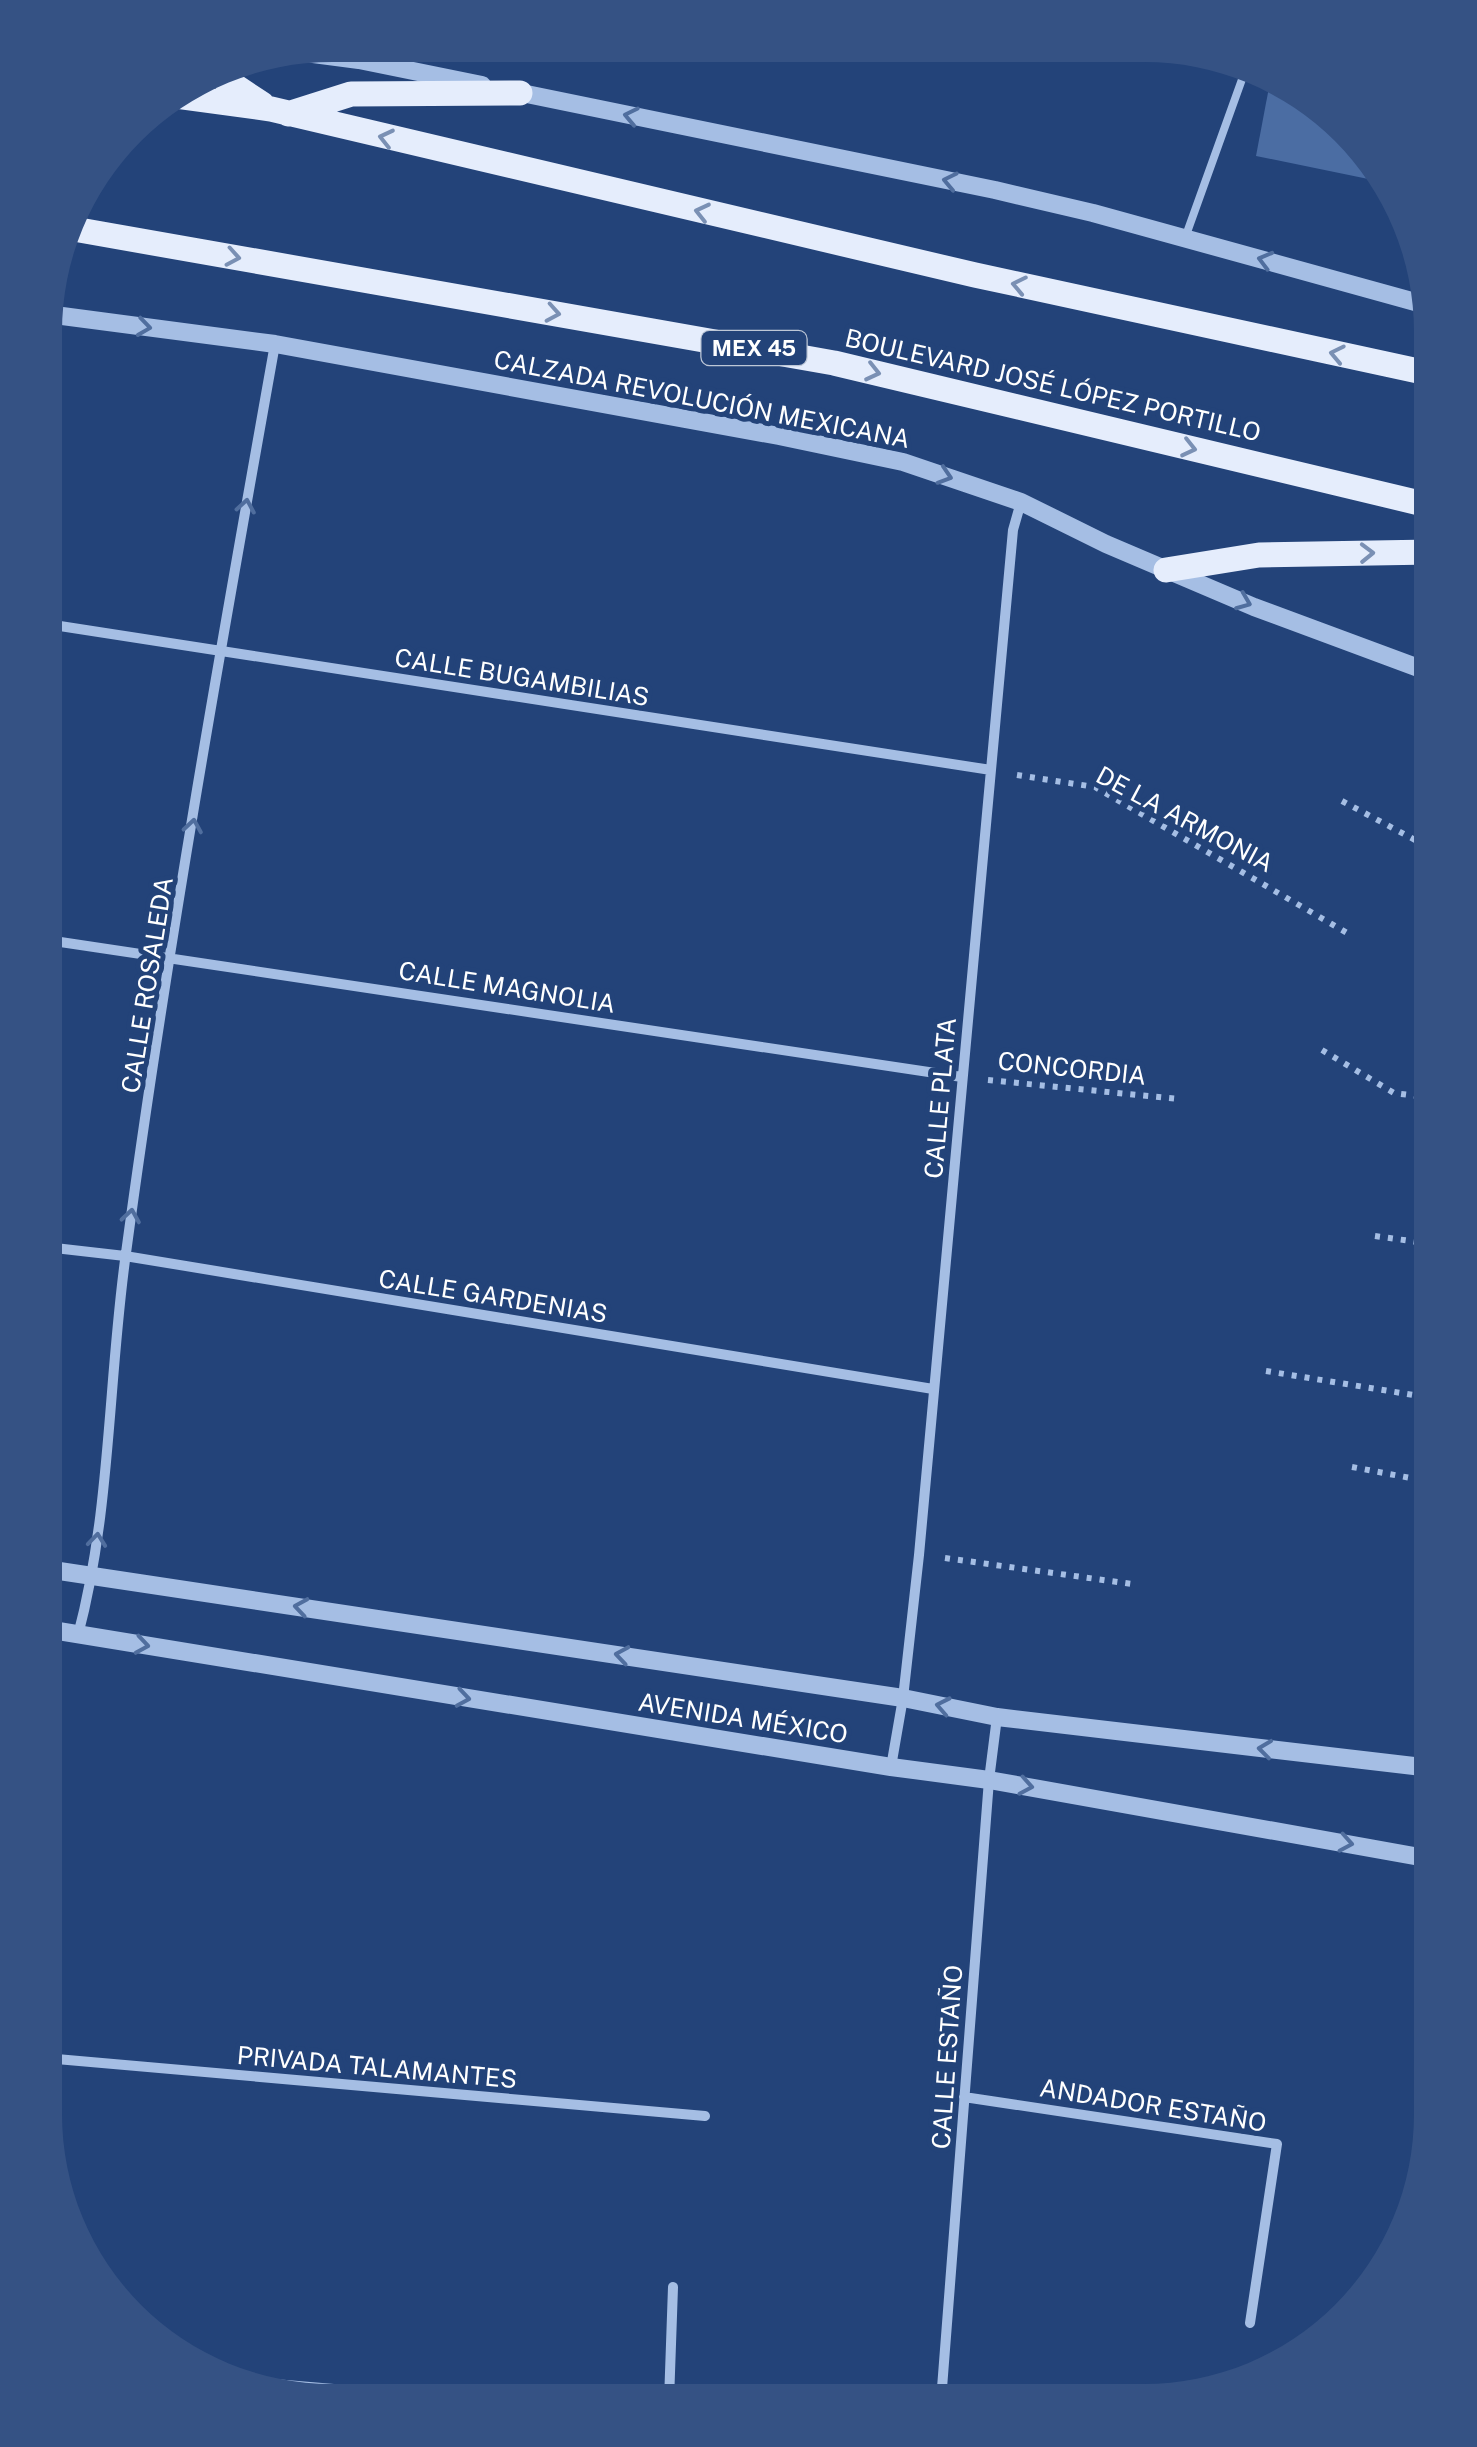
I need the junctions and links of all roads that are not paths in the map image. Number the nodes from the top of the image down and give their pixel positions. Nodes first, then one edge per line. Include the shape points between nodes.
1 (373, 63) edge
2 (1241, 81) edge
3 (231, 83) edge
4 (520, 93) junction
5 (197, 99) edge
6 (278, 112) junction
7 (82, 231) edge
8 (1185, 238) junction
9 (1412, 301) edge
10 (63, 316) edge
11 (275, 344) junction
12 (1414, 370) edge
13 (1021, 502) junction
14 (1414, 502) edge
15 (1414, 552) edge
16 (1166, 570) junction
17 (62, 626) edge
18 (221, 650) junction
19 (1414, 665) edge
20 (991, 770) junction
21 (62, 942) edge
22 (172, 956) junction
23 (962, 1077) junction
24 (62, 1249) edge
25 (125, 1256) junction
26 (933, 1389) junction
27 (62, 1571) edge
28 (94, 1575) junction
29 (62, 1632) edge
30 (78, 1635) junction
31 (903, 1698) junction
32 (997, 1717) junction
33 (1414, 1766) edge
34 (891, 1767) junction
35 (989, 1780) junction
36 (1414, 1856) edge
37 (62, 2059) edge
38 (964, 2097) junction
39 (705, 2116) dead end
40 (672, 2288) dead end
41 (1250, 2322) dead end
42 (669, 2384) edge
43 (941, 2384) edge

1 - 4 street
2 - 8 lane
3 - 6 main road
4 - 6 main road via 351,94
8 -> 4 street via 995,190
5 - 6 main road
12 -> 6 main road
7 -> 14 main road, BOULEVARD JOSÉ LÓPEZ PORTILLO / MEX 45 via 834,362
9 -> 8 street
10 -> 11 street, CALZADA REVOLUCIÓN MEXICANA
11 -> 13 street, CALZADA REVOLUCIÓN MEXICANA via 903,462
18 -> 11 street, CALLE ROSALEDA
13 - 16 street, CALZADA REVOLUCIÓN MEXICANA
13 - 20 street, CALLE PLATA
16 -> 15 main road via 1258,556
16 -> 19 street, CALZADA REVOLUCIÓN MEXICANA
17 - 18 street, CALLE BUGAMBILIAS
18 - 20 street, CALLE BUGAMBILIAS
22 -> 18 street, CALLE ROSALEDA
20 - 23 street, CALLE PLATA
21 - 22 street, CALLE MAGNOLIA
22 - 23 street, CALLE MAGNOLIA
25 -> 22 street, CALLE ROSALEDA
23 - 26 street, CALLE PLATA
24 - 25 street, CALLE GARDENIAS
25 - 26 street, CALLE GARDENIAS
28 -> 25 street, CALLE ROSALEDA
26 - 31 street, CALLE PLATA
27 - 28 street, AVENIDA MÉXICO
28 - 30 street, CALLE ROSALEDA
31 -> 28 street, AVENIDA MÉXICO
29 - 30 street, AVENIDA MÉXICO
30 -> 34 street, AVENIDA MÉXICO
32 -> 31 street, AVENIDA MÉXICO
31 - 34 street, CALLE PLATA
33 -> 32 street, AVENIDA MÉXICO
32 - 35 street, CALLE ESTAÑO
34 - 35 street, AVENIDA MÉXICO
35 -> 36 street, AVENIDA MÉXICO
35 - 38 street, CALLE ESTAÑO
37 - 39 street, PRIVADA TALAMANTES
38 - 41 street, ANDADOR ESTAÑO via 1277,2144
38 - 43 street, CALLE ESTAÑO
40 - 42 street

